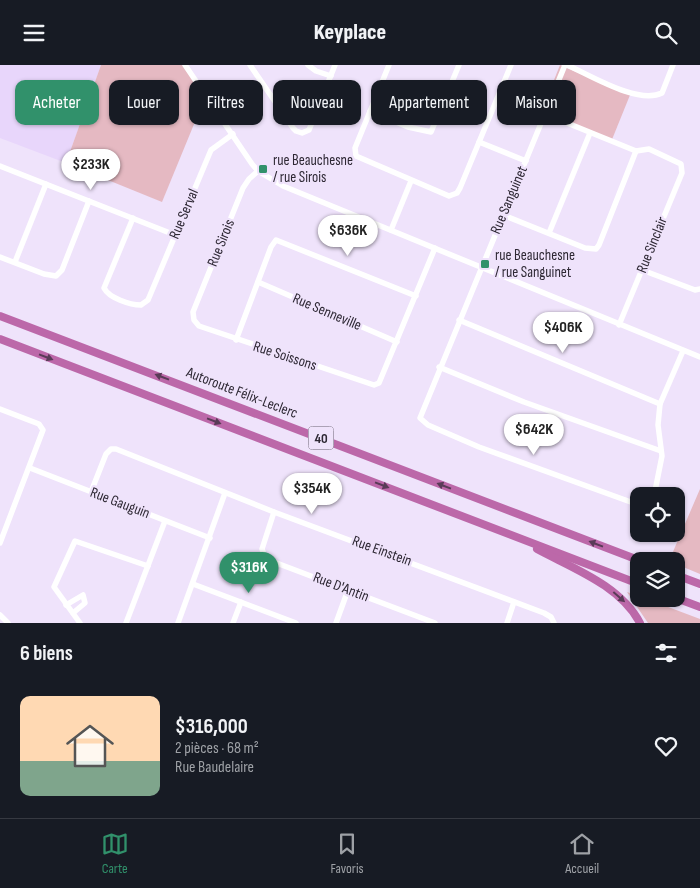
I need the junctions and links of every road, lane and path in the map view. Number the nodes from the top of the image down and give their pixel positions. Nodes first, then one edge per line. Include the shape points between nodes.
1 (185, 65) edge
2 (250, 65) edge
3 (308, 65) edge
4 (335, 65) edge
5 (389, 65) edge
6 (459, 65) edge
7 (511, 65) edge
8 (566, 65) edge
9 (673, 65) edge
10 (331, 76) junction
11 (560, 80) edge
12 (370, 111) junction
13 (541, 125) edge
14 (571, 125) edge
15 (590, 133) junction
16 (233, 134) junction
17 (479, 142) junction
18 (636, 151) junction
19 (526, 161) junction
20 (0, 167) edge
21 (258, 171) junction
22 (411, 181) junction
23 (46, 184) junction
24 (89, 201) junction
25 (503, 215) junction
26 (133, 218) junction
27 (391, 230) junction
28 (550, 233) junction
29 (175, 235) junction
30 (435, 248) junction
31 (0, 257) edge
32 (15, 262) junction
33 (480, 268) junction
34 (642, 270) junction
35 (258, 282) junction
36 (700, 289) edge
37 (416, 296) junction
38 (0, 316) edge
39 (194, 320) joint
40 (459, 320) junction
41 (619, 325) junction
42 (0, 339) edge
43 (236, 340) junction
44 (397, 342) junction
45 (683, 351) junction
46 (700, 357) edge
47 (440, 367) junction
48 (660, 404) junction
49 (0, 410) edge
50 (661, 451) junction
51 (30, 468) junction
52 (656, 487) edge
53 (91, 492) junction
54 (225, 493) junction
55 (630, 502) edge
56 (274, 512) junction
57 (165, 521) junction
58 (511, 535) junction
59 (210, 538) junction
60 (0, 543) edge
61 (630, 557) edge
62 (148, 565) junction
63 (685, 578) edge
64 (630, 581) edge
65 (194, 584) junction
66 (700, 584) edge
67 (348, 590) junction
68 (685, 601) edge
69 (241, 602) junction
70 (514, 602) junction
71 (66, 605) junction
72 (700, 607) edge
73 (73, 613) junction
74 (0, 615) edge
75 (8, 623) edge
76 (80, 623) edge
77 (126, 623) edge
78 (178, 623) edge
79 (233, 623) edge
80 (296, 623) edge
81 (336, 623) edge
82 (435, 623) edge
83 (507, 623) edge
84 (554, 623) edge
85 (640, 623) edge

1 - 16 street
2 - 10 street via 296,131 307,132
3 - 10 street
4 - 10 street
5 - 12 street
6 - 12 street via 431,131 408,127
7 - 17 street
8 - 9 street via 644,97 662,93
8 - 11 street, Rue Sanguinet
12 - 22 street via 354,150 358,158
13 - 19 street, Rue Sanguinet
14 - 15 street
15 - 18 street
15 - 28 street
16 - 21 street
16 - 29 street, Rue Serval via 211,150
17 - 19 street
17 - 22 street via 460,188 452,196
18 - 28 street via 596,249 585,248
18 - 34 street, Rue Sinclair via 649,149 681,164 682,173
19 - 25 street, Rue Sanguinet
20 - 23 street
21 - 27 street via 283,186
21 - 39 street, Rue Sirois via 248,179 242,191 192,312
22 - 27 street
23 - 24 street
23 - 32 street
24 - 26 street
24 - 32 street via 62,270 56,276
25 - 28 street
25 - 33 street, Rue Sanguinet
26 - 29 street
26 - 29 street, Rue Serval via 104,288 107,293 126,301 138,305 146,303
27 - 30 street
30 - 33 street
30 - 37 street
31 - 32 street
33 - 40 street, Rue Sanguinet
33 - 41 street
34 - 36 street
34 - 41 street, Rue Sinclair
35 - 37 street via 276,239
35 - 43 street
35 - 44 street, Rue Senneville
37 - 44 street
61 -> 38 highway, Autoroute Félix-Leclerc / 40
39 - 43 street, Rue Soissons via 199,326
40 - 47 street, Rue Sanguinet
40 - 48 street
41 - 45 street
42 -> 58 highway, 40
43 - 44 street, Rue Soissons via 374,385 379,383
45 - 46 street
45 - 48 street
47 - 50 street via 524,402
47 - 55 street, Rue Sanguinet via 420,418 428,425
48 - 50 street
49 - 51 street via 39,424 43,430
50 - 52 street
51 - 53 street, Rue Gauguin
51 - 60 street
53 - 54 street, Rue Einstein via 111,449
53 - 57 street, Rue Gauguin
54 - 56 street, Rue Einstein
54 - 59 street
56 - 67 street, Rue D'Antin via 262,549 263,556
56 - 70 street, Rue Einstein
57 - 59 street, Rue Gauguin
57 - 62 street
58 - 64 highway, 40
58 -> 85 highway via 607,588 630,608
59 - 65 street
62 - 71 street via 75,541 54,587
62 - 77 street
63 - 66 highway
65 - 69 street
65 - 78 street
67 - 81 street
67 - 82 street, Rue D'Antin
68 - 72 highway
69 - 79 street
69 - 80 street
70 - 83 street
70 - 84 street, Rue Einstein via 544,613
71 - 73 street
71 - 73 street via 83,595 85,603
73 - 76 street
74 - 75 street

